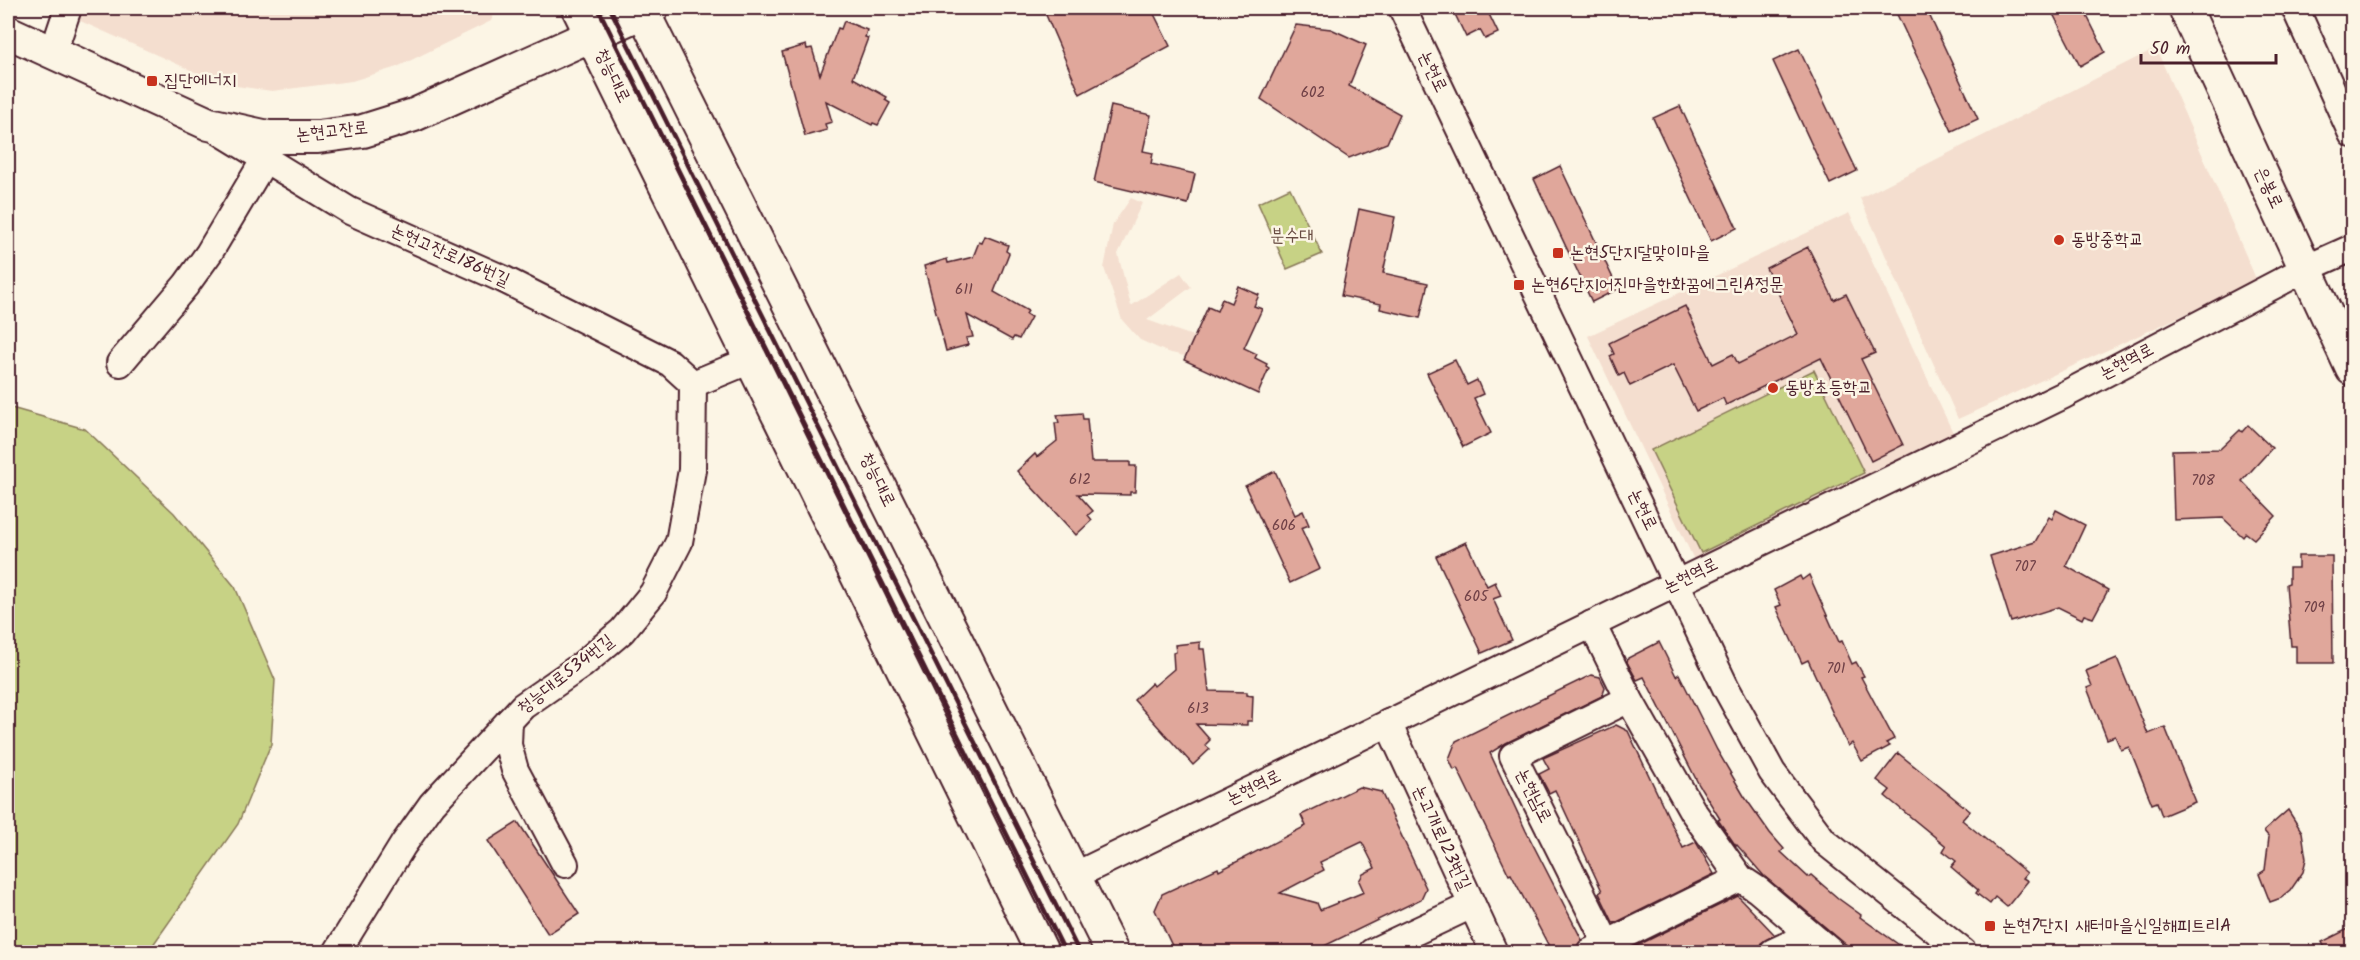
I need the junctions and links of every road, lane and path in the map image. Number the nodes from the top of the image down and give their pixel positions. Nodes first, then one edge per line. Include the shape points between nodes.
1 (68, 8) edge
2 (1402, 8) edge
3 (2185, 8) edge
4 (2295, 8) edge
5 (646, 9) edge
6 (585, 21) edge
7 (8, 32) edge
8 (54, 53) junction
9 (209, 124) junction
10 (2352, 134) edge
11 (265, 159) junction
12 (2352, 248) edge
13 (2305, 269) junction
14 (751, 360) junction
15 (120, 363) dead end
16 (2352, 369) edge
17 (693, 384) junction
18 (1676, 583) junction
19 (1592, 624) junction
20 (1629, 699) junction
21 (509, 721) junction
22 (1388, 723) junction
23 (565, 864) dead end
24 (1074, 876) junction
25 (1740, 878) junction
26 (1472, 905) junction
27 (1810, 935) junction
28 (1603, 950) edge
29 (337, 952) edge
30 (1042, 952) edge
31 (1112, 952) edge
32 (1372, 952) edge
33 (1494, 952) edge
34 (1773, 952) edge
35 (1831, 952) edge
36 (1963, 952) edge

1 - 8 street
2 - 18 street, 논현로
3 - 13 main road, 은봉로
4 - 10 street
5 - 6 main road, 논현고잔로
5 - 24 main road, 청능대로
6 - 9 main road, 논현고잔로 via 414,115 363,131 318,137 268,137
6 - 14 main road, 청능대로
7 - 8 main road, 논현고잔로
8 - 9 main road, 논현고잔로
9 - 11 street, 논현고잔로186번길
11 - 15 street via 204,261
11 - 17 street, 논현고잔로186번길 via 350,212 513,284 670,363
12 - 13 street, 논현역로
13 - 16 main road, 은봉로
13 - 18 street, 논현역로 via 2056,399
14 - 17 street
14 - 30 main road, 청능대로
17 - 21 street, 청능대로534번길 via 692,470 679,542 653,593 622,631 523,706
18 - 19 street, 논현역로
18 - 36 street, 논현로 via 1772,772 1824,841
19 - 20 street
19 - 22 street, 논현역로
20 - 25 street via 1692,810
20 - 28 street, 논현남로 via 1513,756
21 - 23 street via 508,745 515,770
21 - 29 street, 청능대로534번길 via 432,804
22 - 24 street, 논현역로
22 - 26 street, 논고개로123번길
24 - 31 main road, 청능대로
25 - 27 street
25 - 28 street
26 - 32 street
26 - 33 street, 논고개로123번길
27 - 34 street
27 - 35 street

